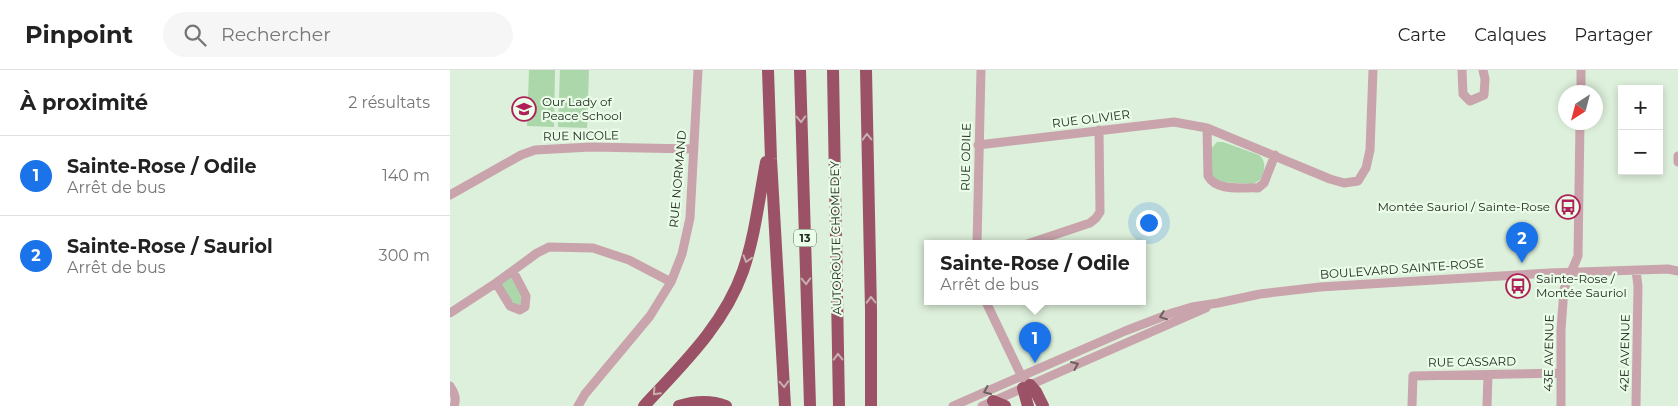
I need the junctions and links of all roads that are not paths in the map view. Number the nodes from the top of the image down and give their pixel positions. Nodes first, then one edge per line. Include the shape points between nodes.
1 (698, 70) edge
2 (768, 70) edge
3 (800, 70) edge
4 (833, 70) edge
5 (867, 70) edge
6 (981, 70) edge
7 (1373, 70) edge
8 (1462, 70) edge
9 (1483, 70) edge
10 (1581, 70) edge
11 (1581, 85) edge
12 (1207, 128) junction
13 (1099, 130) junction
14 (1580, 130) edge
15 (770, 138) junction
16 (978, 145) junction
17 (694, 149) junction
18 (1275, 155) junction
19 (1678, 156) edge
20 (1678, 162) edge
21 (450, 195) edge
22 (977, 240) edge
23 (1039, 240) edge
24 (513, 271) junction
25 (1636, 271) junction
26 (1678, 271) edge
27 (1571, 272) junction
28 (671, 282) junction
29 (496, 283) junction
30 (987, 305) edge
31 (450, 313) edge
32 (1561, 373) junction
33 (1488, 374) junction
34 (1025, 383) junction
35 (450, 386) edge
36 (987, 404) edge
37 (454, 406) edge
38 (578, 406) edge
39 (644, 406) edge
40 (679, 406) edge
41 (726, 406) edge
42 (785, 406) edge
43 (810, 406) edge
44 (839, 406) edge
45 (873, 406) edge
46 (953, 406) edge
47 (1005, 406) edge
48 (1028, 406) edge
49 (1043, 406) edge
50 (1412, 406) edge
51 (1487, 406) edge
52 (1561, 406) edge
53 (1636, 406) edge

1 - 17 street, RUE NORMAND
2 - 15 highway
3 -> 43 highway, 13
44 -> 4 highway, AUTOROUTE CHOMEDEY
45 -> 5 highway
6 - 16 street, RUE ODILE
7 - 18 street, RUE OLIVIER via 1370,150 1366,168 1358,181 1344,183 1330,179
8 - 9 street via 1463,94 1470,101 1484,95 1486,79
10 - 11 street
12 - 13 street, RUE OLIVIER via 1174,122
12 - 18 street, RUE OLIVIER
12 - 18 street via 1208,176 1219,186 1258,188 1264,183
13 - 16 street, RUE OLIVIER
13 - 23 street via 1100,212 1090,223
14 - 27 street, 43E AVENUE via 1578,256
15 -> 39 highway via 753,238 734,294 702,341
15 -> 42 highway
16 - 22 street, RUE ODILE
17 - 21 street, RUE NICOLE via 591,147 535,150
17 - 28 street, RUE NORMAND via 690,218 682,254
19 - 20 street
24 - 28 street via 549,247 593,248 629,260
24 - 29 street
24 - 29 street via 526,296 525,307 520,310 510,306
25 - 26 street, BOULEVARD SAINTE-ROSE
25 - 27 street, BOULEVARD SAINTE-ROSE
25 - 53 street, 42E AVENUE
27 - 32 street, 43E AVENUE via 1564,289
27 - 34 street, BOULEVARD SAINTE-ROSE via 1299,288 1260,294 1218,303
28 - 38 street, RUE NORMAND via 650,316
29 - 31 street
30 - 34 street
32 - 33 street, RUE CASSARD
32 - 52 street, 43E AVENUE
33 - 50 street, RUE CASSARD via 1413,376
33 - 51 street
34 - 36 street, BOULEVARD SAINTE-ROSE
34 -> 46 street, BOULEVARD SAINTE-ROSE
34 - 48 highway
34 - 49 highway via 1036,392
35 - 37 street via 455,394
36 - 47 highway
40 - 41 highway via 692,402

